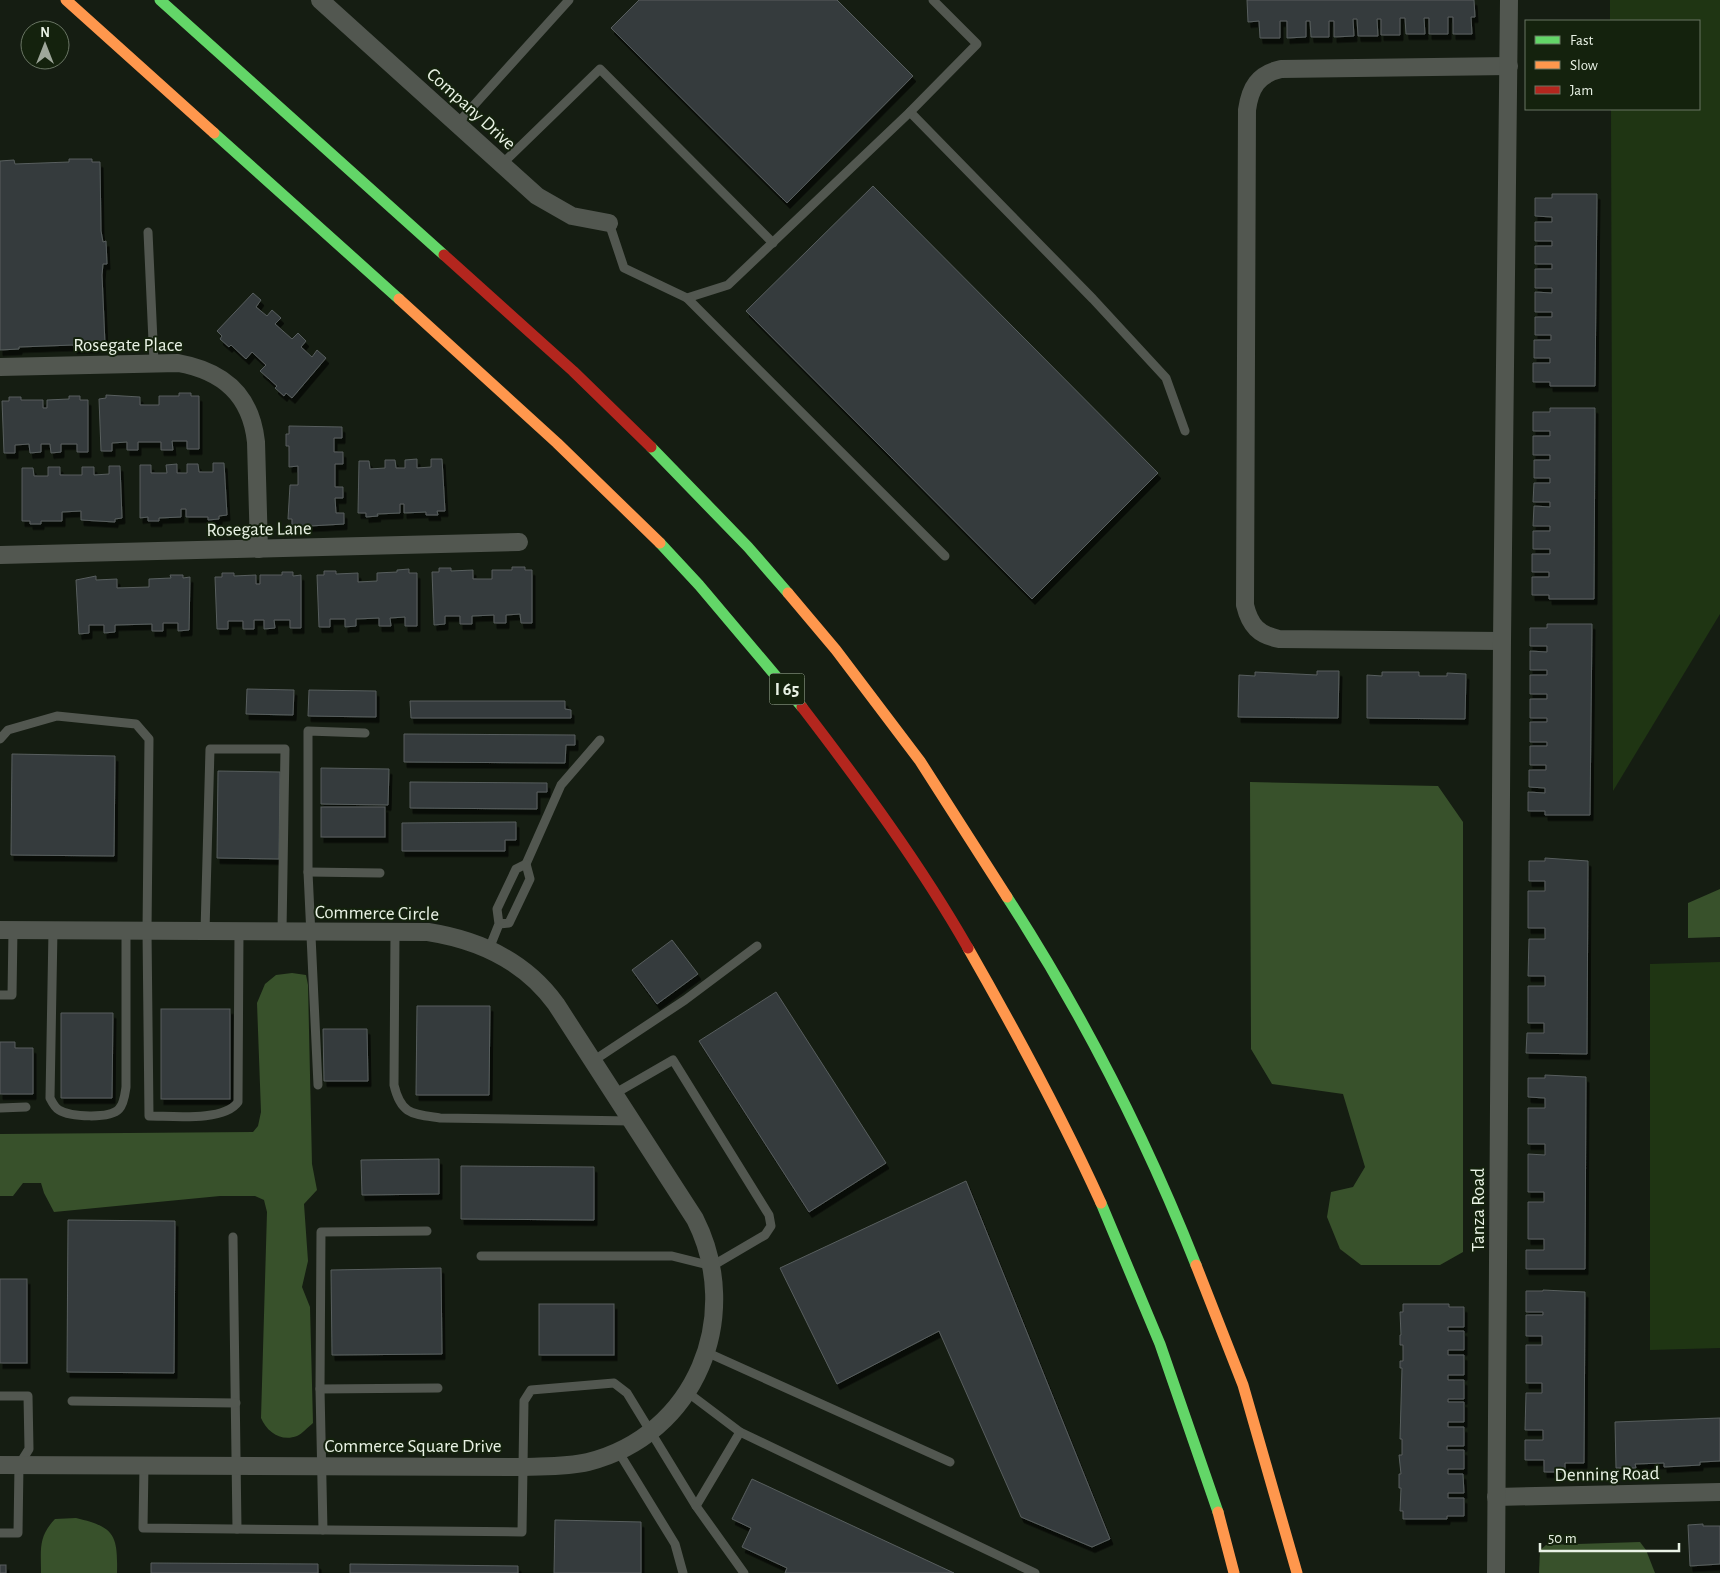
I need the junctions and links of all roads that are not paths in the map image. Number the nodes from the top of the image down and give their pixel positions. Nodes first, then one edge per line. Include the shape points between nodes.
1 (66, 0) edge
2 (160, 0) edge
3 (320, 0) edge
4 (569, 0) edge
5 (933, 0) edge
6 (1510, 0) edge
7 (1509, 66) junction
8 (910, 112) junction
9 (457, 124) junction
10 (502, 164) junction
11 (609, 223) joint
12 (148, 232) dead end
13 (773, 243) junction
14 (687, 298) junction
15 (154, 363) junction
16 (0, 366) edge
17 (1185, 431) dead end
18 (519, 542) dead end
19 (259, 549) junction
20 (0, 555) edge
21 (945, 556) dead end
22 (1502, 641) junction
23 (365, 733) dead end
24 (0, 738) edge
25 (600, 740) dead end
26 (526, 864) junction
27 (308, 872) junction
28 (380, 873) dead end
29 (499, 924) junction
30 (7, 930) edge
31 (53, 930) junction
32 (126, 930) junction
33 (146, 931) junction
34 (204, 931) junction
35 (239, 931) junction
36 (282, 931) junction
37 (311, 931) junction
38 (395, 932) junction
39 (757, 946) dead end
40 (489, 948) junction
41 (0, 995) edge
42 (593, 1061) junction
43 (318, 1085) dead end
44 (614, 1094) junction
45 (26, 1107) dead end
46 (0, 1108) edge
47 (632, 1121) junction
48 (427, 1231) dead end
49 (233, 1237) dead end
50 (481, 1256) dead end
51 (712, 1266) junction
52 (714, 1284) joint
53 (706, 1352) junction
54 (438, 1388) dead end
55 (320, 1389) junction
56 (687, 1392) junction
57 (0, 1396) edge
58 (72, 1401) dead end
59 (236, 1402) junction
60 (650, 1431) junction
61 (740, 1432) junction
62 (618, 1451) junction
63 (950, 1462) dead end
64 (0, 1465) edge
65 (19, 1465) junction
66 (144, 1465) junction
67 (237, 1465) junction
68 (322, 1466) junction
69 (523, 1466) junction
70 (1720, 1492) edge
71 (1496, 1497) junction
72 (696, 1506) junction
73 (237, 1529) junction
74 (323, 1530) junction
75 (0, 1533) edge
76 (683, 1573) edge
77 (744, 1573) edge
78 (1035, 1573) edge
79 (1234, 1573) edge
80 (1297, 1573) edge
81 (1496, 1573) edge

1 - 79 highway, I 65 via 534,420 621,505 699,585 781,681 859,785 930,886 994,990 1071,1138 1131,1268 1182,1401
2 - 80 highway via 573,371 662,457 748,546 836,650 920,761 1049,962 1130,1113 1188,1245 1243,1385
3 - 9 street, Company Drive
4 - 9 lane
5 - 8 lane via 976,44
6 - 7 street, Tanza Road
7 - 22 street, Tanza Road
7 - 22 street via 1281,69 1267,72 1255,82 1249,96 1247,120 1245,605 1248,619 1265,636 1279,639
8 - 13 lane
8 - 17 lane via 1166,378
9 - 10 street, Company Drive
10 - 11 street, Company Drive via 549,204 572,216
10 - 13 lane via 600,69
11 - 14 lane via 624,268
12 - 15 lane
13 - 14 lane via 728,285
14 - 21 lane
15 - 16 street, Rosegate Place
15 - 19 street, Rosegate Place via 200,367 225,381 244,404 256,442
18 - 19 street, Rosegate Lane
19 - 20 street, Rosegate Lane
22 - 71 street, Tanza Road
23 - 27 lane via 308,731
24 - 33 lane via 8,730 57,716 136,724 149,739
25 - 26 lane via 561,785
26 - 29 lane via 516,869 497,909
26 - 29 lane via 530,879 509,923
27 - 28 lane
27 - 37 lane
29 - 40 lane
30 - 31 street, Commerce Circle
30 - 41 lane via 12,995
31 - 32 street, Commerce Circle
31 - 32 lane via 50,1098 57,1109 72,1116 113,1113 121,1108 124,1098
32 - 33 street, Commerce Circle
33 - 34 street, Commerce Circle
33 - 35 lane via 149,1116 218,1115 232,1110 238,1102
34 - 35 street, Commerce Circle
34 - 36 lane via 210,749 285,749
35 - 36 street, Commerce Circle
36 - 37 street, Commerce Circle
37 - 38 street, Commerce Circle
37 - 43 lane
38 - 40 street, Commerce Circle via 457,936
38 - 47 lane via 394,1085 398,1101 413,1114 440,1118
39 - 42 lane via 685,1000
40 - 42 street, Commerce Circle via 521,968 546,990
42 - 44 street, Commerce Circle
44 - 47 street, Commerce Circle
44 - 51 lane via 673,1060 769,1215 771,1226 765,1235
45 - 46 lane
47 - 51 street, Commerce Circle via 695,1219
48 - 55 lane via 321,1232
49 - 59 lane
50 - 51 lane via 672,1256
51 - 52 street, Commerce Circle
52 - 53 street, Commerce Square Drive via 714,1317
53 - 56 street, Commerce Square Drive
53 - 63 lane
54 - 55 lane
55 - 68 lane
56 - 60 street, Commerce Square Drive via 669,1415
56 - 61 lane
57 - 65 lane via 28,1396 29,1449
58 - 59 lane
59 - 67 lane
60 - 62 street, Commerce Square Drive
60 - 69 lane via 627,1393 614,1384 532,1390 524,1401
60 - 72 lane
61 - 72 lane
61 - 78 lane
62 - 69 street, Commerce Square Drive via 576,1465
62 - 76 lane via 675,1544
64 - 65 street, Commerce Square Drive
65 - 66 street, Commerce Square Drive
65 - 75 lane via 18,1533
66 - 67 street, Commerce Square Drive
66 - 73 lane via 143,1528
67 - 68 street, Commerce Square Drive
67 - 73 lane
68 - 69 street, Commerce Square Drive
68 - 74 lane
69 - 74 lane via 522,1532
70 - 71 street, Denning Road
71 - 81 street, Tanza Road
72 - 77 lane
73 - 74 lane

